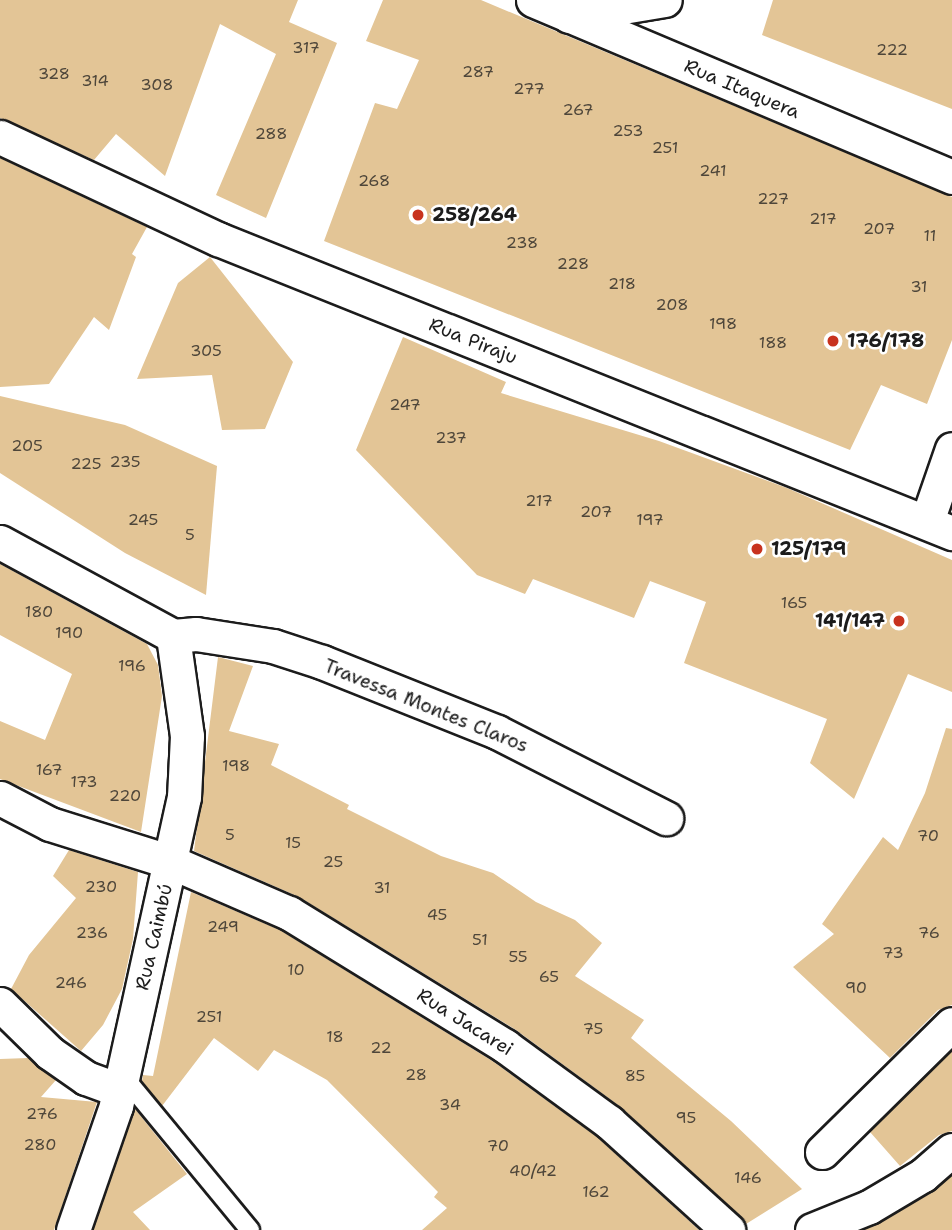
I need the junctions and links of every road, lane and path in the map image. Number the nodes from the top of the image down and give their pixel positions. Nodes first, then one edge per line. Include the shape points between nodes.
1 (533, 0) edge
2 (665, 0) edge
3 (569, 16) junction
4 (0, 138) edge
5 (952, 177) edge
6 (952, 449) edge
7 (940, 527) edge
8 (0, 542) edge
9 (173, 636) junction
10 (0, 799) edge
11 (666, 818) dead end
12 (171, 862) junction
13 (0, 1004) edge
14 (952, 1024) edge
15 (121, 1083) junction
16 (952, 1150) edge
17 (822, 1152) dead end
18 (73, 1230) edge
19 (250, 1230) edge
20 (728, 1230) edge
21 (812, 1230) edge

1 - 3 street, Rua Itaquera
2 - 3 street
3 - 5 street, Rua Itaquera
4 - 7 street, Rua Piraju via 218,239
6 - 7 street
8 - 9 street
9 - 11 street, Travessa Montes Claros via 196,634 273,646 322,662 498,732
9 - 12 street, Rua Caimbú via 187,736 184,797
10 - 12 street, Rua Jacarei via 50,824
12 - 15 street, Rua Caimbú
12 - 20 street, Rua Jacarei via 289,914 505,1046 608,1122
13 - 15 street via 50,1054 86,1079
14 - 17 street
15 - 18 street, Rua Caimbú
15 - 19 lane
16 - 21 street via 923,1175 869,1207

